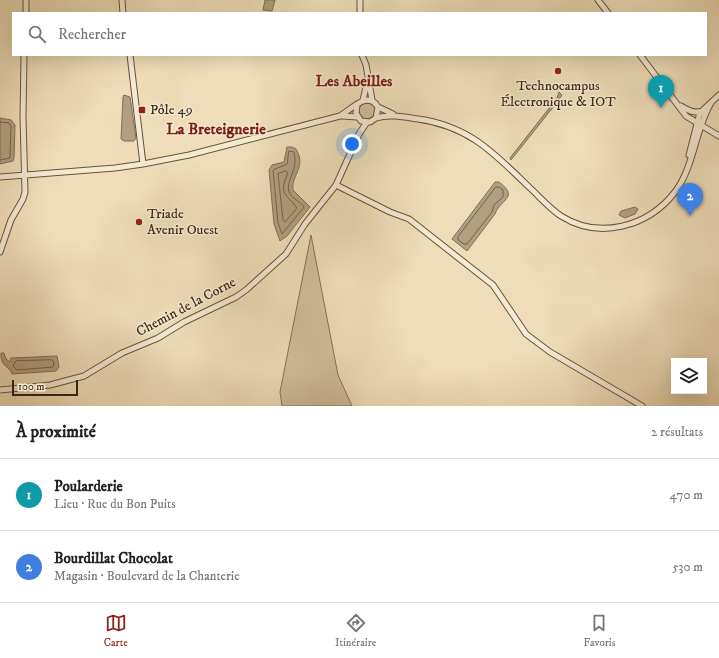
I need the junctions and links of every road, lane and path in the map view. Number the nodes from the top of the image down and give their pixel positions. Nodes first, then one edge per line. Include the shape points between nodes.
1 (26, 0) edge
2 (122, 0) edge
3 (360, 0) edge
4 (598, 0) edge
5 (26, 12) edge
6 (124, 12) edge
7 (360, 12) edge
8 (607, 12) edge
9 (24, 56) edge
10 (130, 56) edge
11 (362, 56) edge
12 (641, 56) edge
13 (368, 80) junction
14 (719, 95) edge
15 (363, 100) junction
16 (372, 100) junction
17 (711, 103) junction
18 (358, 105) junction
19 (679, 105) junction
20 (378, 107) junction
21 (702, 111) junction
22 (340, 116) junction
23 (400, 116) junction
24 (376, 118) junction
25 (359, 119) junction
26 (367, 122) junction
27 (699, 124) junction
28 (359, 134) junction
29 (719, 136) edge
30 (143, 164) junction
31 (24, 176) junction
32 (0, 177) edge
33 (336, 185) junction
34 (0, 252) edge
35 (0, 390) edge
36 (642, 406) edge

1 - 5 street
2 - 6 street
3 - 7 street
4 - 8 street
9 - 31 street
10 - 30 street
11 - 13 street
12 - 19 street
13 - 15 street
13 - 16 street
14 - 17 street
15 - 16 street
15 - 18 street
16 - 20 street
17 - 21 street
17 - 27 street
18 - 22 street
18 - 25 street via 356,109
19 - 21 street via 690,111
19 - 27 street via 686,116
20 - 23 street
20 - 24 street
21 - 27 street
22 - 25 street
22 - 30 street via 189,155
23 - 24 street
23 - 27 street via 439,123 466,133 495,154 560,215 583,226 594,228 622,227 648,217 670,198 685,173
24 - 26 street
25 - 26 street
25 - 28 street, Chemin de la Corne
26 - 28 street, Chemin de la Corne
27 - 29 street
28 - 33 street, Chemin de la Corne
30 - 31 street
31 - 32 street
31 - 34 street via 23,200 11,220
33 - 35 street, Chemin de la Corne via 305,224 286,254 236,297 184,322 158,338 122,353 84,376 50,385
33 - 36 street via 408,219 492,285 526,334 550,352

